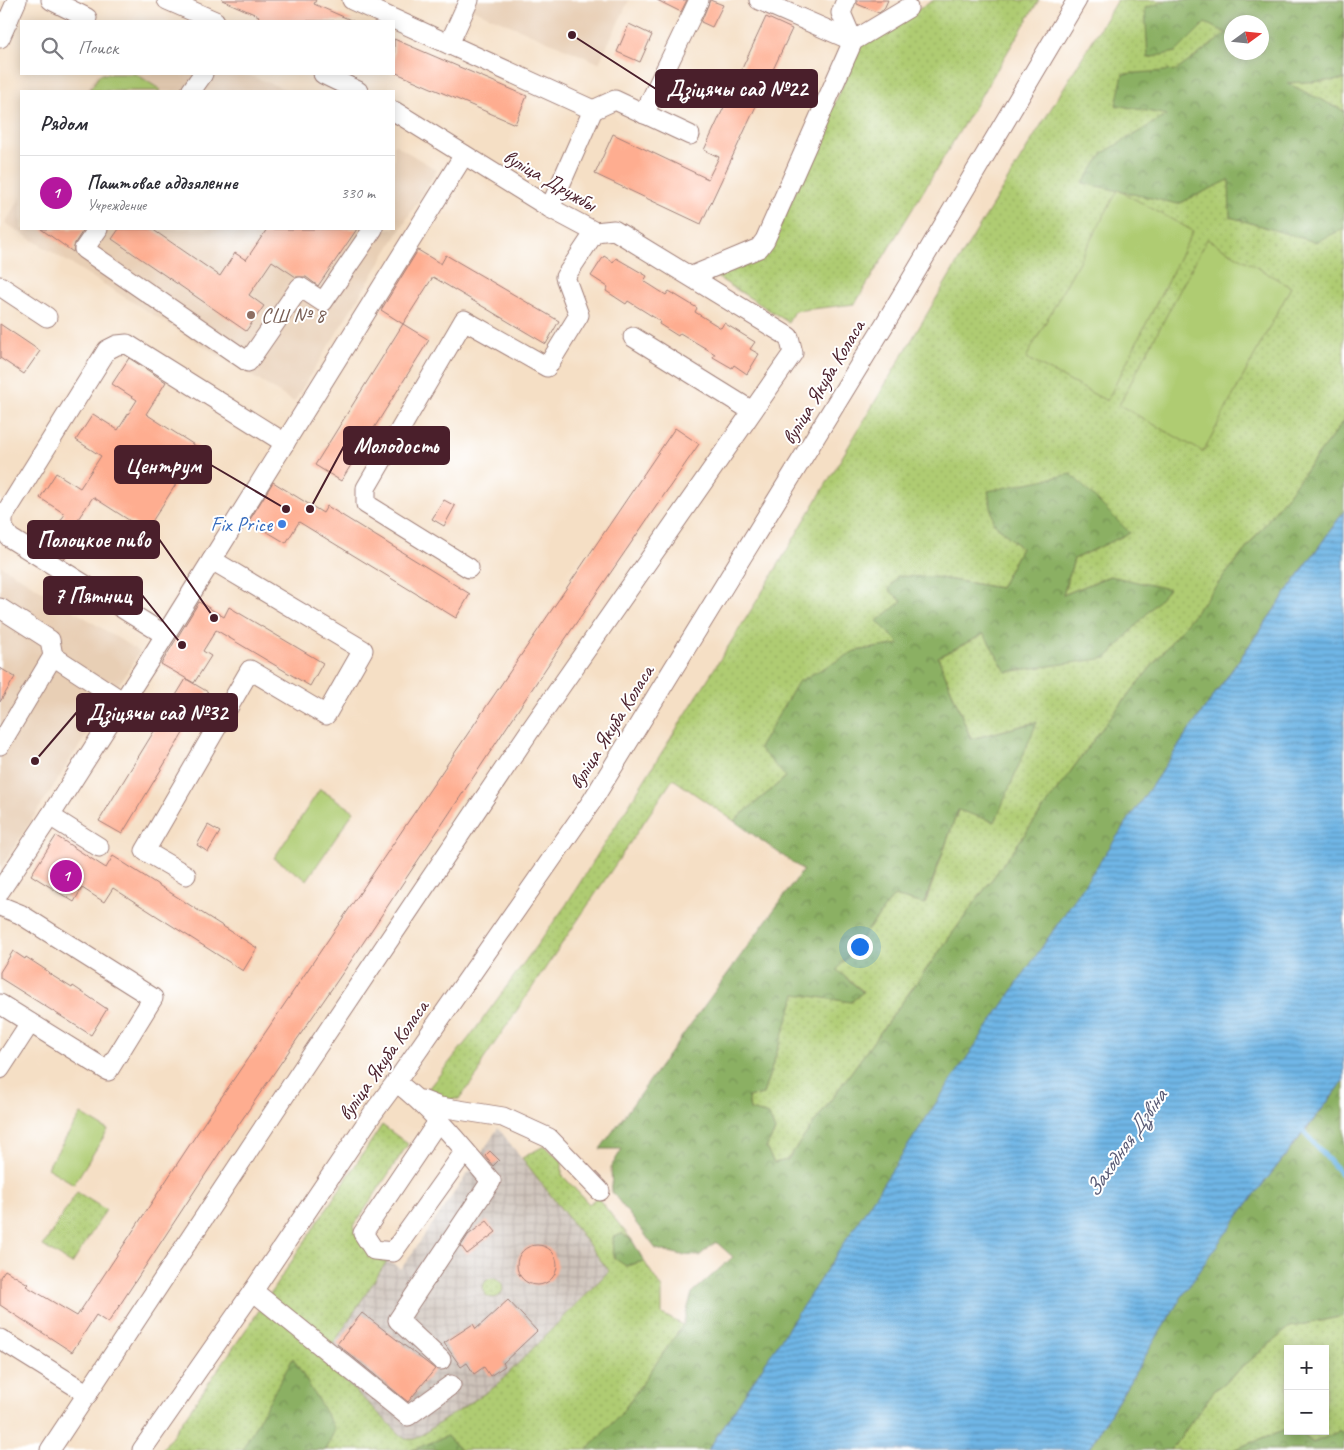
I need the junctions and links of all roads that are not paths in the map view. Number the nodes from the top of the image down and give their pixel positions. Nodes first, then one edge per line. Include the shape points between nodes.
1 (17, 0) edge
2 (50, 0) edge
3 (167, 0) edge
4 (352, 0) edge
5 (468, 0) edge
6 (699, 0) edge
7 (759, 0) edge
8 (846, 0) edge
9 (1077, 0) edge
10 (908, 8) dead end
11 (87, 18) dead end
12 (213, 20) edge
13 (0, 38) edge
14 (854, 41) junction
15 (449, 44) junction
16 (202, 75) edge
17 (325, 75) edge
18 (192, 90) edge
19 (356, 90) edge
20 (594, 110) junction
21 (395, 112) edge
22 (644, 114) junction
23 (690, 135) dead end
24 (464, 154) junction
25 (550, 208) junction
26 (97, 230) edge
27 (372, 230) edge
28 (595, 232) junction
29 (692, 276) junction
30 (0, 286) edge
31 (46, 317) dead end
32 (633, 337) dead end
33 (752, 411) junction
34 (284, 442) junction
35 (212, 560) junction
36 (469, 568) dead end
37 (0, 608) edge
38 (165, 635) junction
39 (53, 656) junction
40 (122, 702) junction
41 (0, 745) edge
42 (50, 816) junction
43 (100, 847) dead end
44 (186, 875) dead end
45 (0, 891) edge
46 (0, 906) edge
47 (0, 1004) edge
48 (30, 1023) junction
49 (0, 1069) edge
50 (396, 1082) junction
51 (416, 1097) junction
52 (439, 1120) junction
53 (465, 1151) junction
54 (600, 1191) dead end
55 (253, 1291) junction
56 (0, 1339) edge
57 (441, 1360) dead end
58 (451, 1385) dead end
59 (88, 1394) junction
60 (50, 1450) edge
61 (142, 1450) edge

1 - 13 street
2 - 11 street
3 - 12 street
4 - 15 street
5 - 15 street
6 - 22 street
7 - 14 street
8 - 14 street via 841,13
9 - 50 street, вуліца Якуба Коласа via 881,329 592,801
10 - 14 street
14 - 29 street via 766,240 759,248
15 - 20 street
16 - 18 street
17 - 19 street
20 - 22 street via 615,100
20 - 25 street
21 - 24 street, вуліца Дружбы
22 - 23 street
24 - 25 street, вуліца Дружбы
24 - 34 street
25 - 28 street, вуліца Дружбы
26 - 27 street via 84,250 248,362 300,287 323,302
28 - 29 street, вуліца Дружбы via 614,230
28 - 36 street via 565,277 579,315 547,366 464,320 366,488 366,504
29 - 33 street, вуліца Дружбы via 789,337 793,352
30 - 31 street
32 - 33 street
33 - 59 street via 518,748
34 - 35 street
34 - 38 street via 127,344 107,350 101,358 3,517 2,528 10,538
35 - 38 street
35 - 44 street via 362,650 326,716 250,670 145,851
37 - 39 street via 50,640
38 - 40 street
39 - 40 street
39 - 41 street
40 - 42 street
42 - 43 street
42 - 45 street
46 - 48 street via 20,914 153,998 108,1071
47 - 48 street
48 - 49 street
50 - 51 street
50 - 55 street, вуліца Якуба Коласа
51 - 52 street
51 - 54 street via 440,1108 503,1118 549,1138
52 - 53 street
52 - 53 street via 363,1233 374,1250 393,1252
53 - 57 street via 491,1181 398,1320
55 - 58 street via 408,1416
55 - 61 street, вуліца Якуба Коласа
56 - 59 street
59 - 60 street

